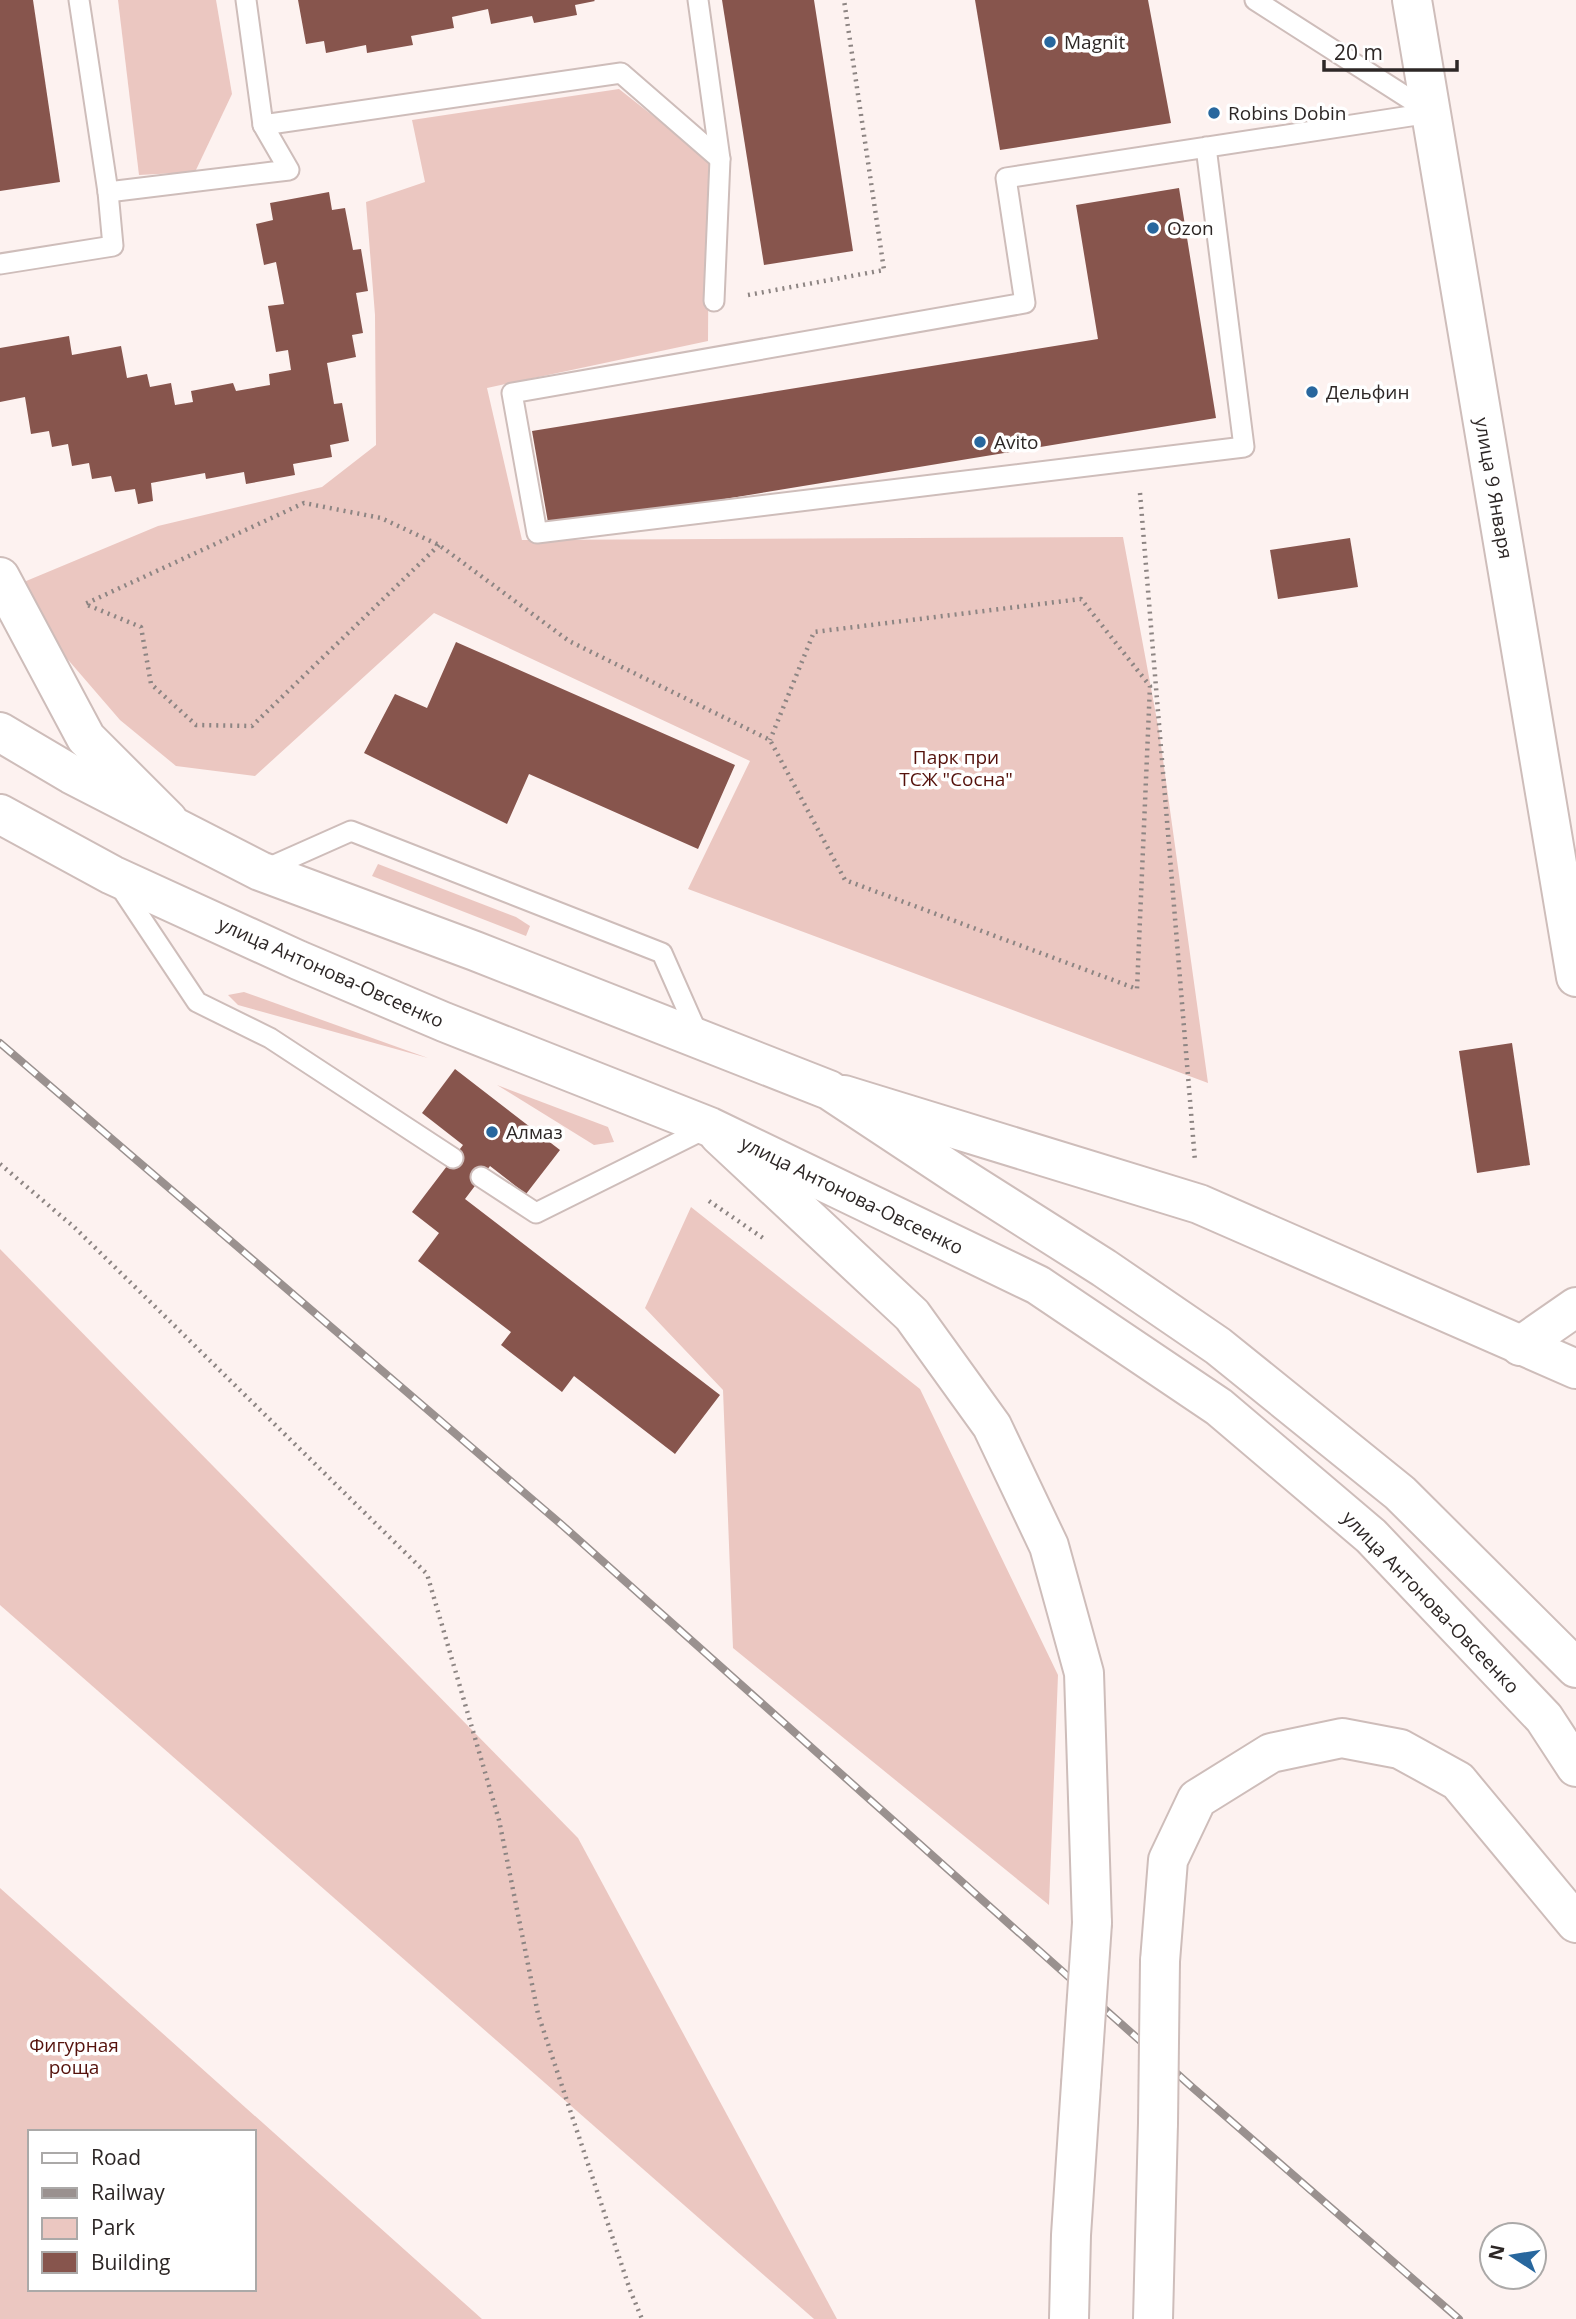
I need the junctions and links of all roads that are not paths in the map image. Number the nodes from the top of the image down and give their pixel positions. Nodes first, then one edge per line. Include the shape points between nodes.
1 (79, 0) edge
2 (246, 0) edge
3 (698, 0) edge
4 (1255, 0) edge
5 (1412, 0) edge
6 (1430, 113) junction
7 (263, 125) junction
8 (1206, 148) junction
9 (720, 159) junction
10 (108, 192) junction
11 (0, 264) edge
12 (714, 301) road end
13 (0, 577) edge
14 (0, 732) edge
15 (0, 814) edge
16 (180, 831) junction
17 (260, 871) junction
18 (112, 875) junction
19 (1573, 932) edge
20 (1576, 977) edge
21 (701, 1040) junction
22 (828, 1090) junction
23 (710, 1127) junction
24 (453, 1158) dead end
25 (481, 1177) dead end
26 (1576, 1307) edge
27 (1520, 1346) junction
28 (1576, 1369) edge
29 (1576, 1668) edge
30 (1576, 1767) edge
31 (1576, 1923) edge
32 (1069, 2319) edge
33 (1153, 2319) edge

1 - 10 lane
2 - 7 lane
3 - 9 lane
4 - 6 lane
5 - 6 main road, улица 9 Января
6 - 8 lane
6 - 19 main road, улица 9 Января
7 - 9 lane via 621,73
7 - 10 lane via 289,170
8 - 8 lane via 1244,447 537,533 513,393 1024,303 1006,178
9 - 12 lane
10 - 11 lane via 113,246
13 - 16 main road via 86,738
14 - 16 main road
15 - 18 main road, улица Антонова-Овсеенко
16 - 17 main road
17 - 21 main road
17 - 21 lane via 351,831 662,953
18 - 23 main road, улица Антонова-Овсеенко via 444,1022
18 - 24 lane via 197,1002 270,1038
19 - 20 main road, улица 9 Января
21 - 22 main road
22 - 27 main road via 1199,1204
22 - 29 main road via 1218,1346 1400,1493
23 - 25 lane via 536,1213
23 - 30 main road, улица Антонова-Овсеенко via 1038,1285 1219,1407 1371,1536 1544,1718
23 - 32 main road, bridge via 912,1315 992,1426 1049,1546 1084,1673 1092,1923
26 - 27 main road
27 - 28 main road
31 - 33 main road, bridge via 1458,1781 1400,1749 1342,1738 1271,1753 1197,1799 1168,1860 1160,1961

